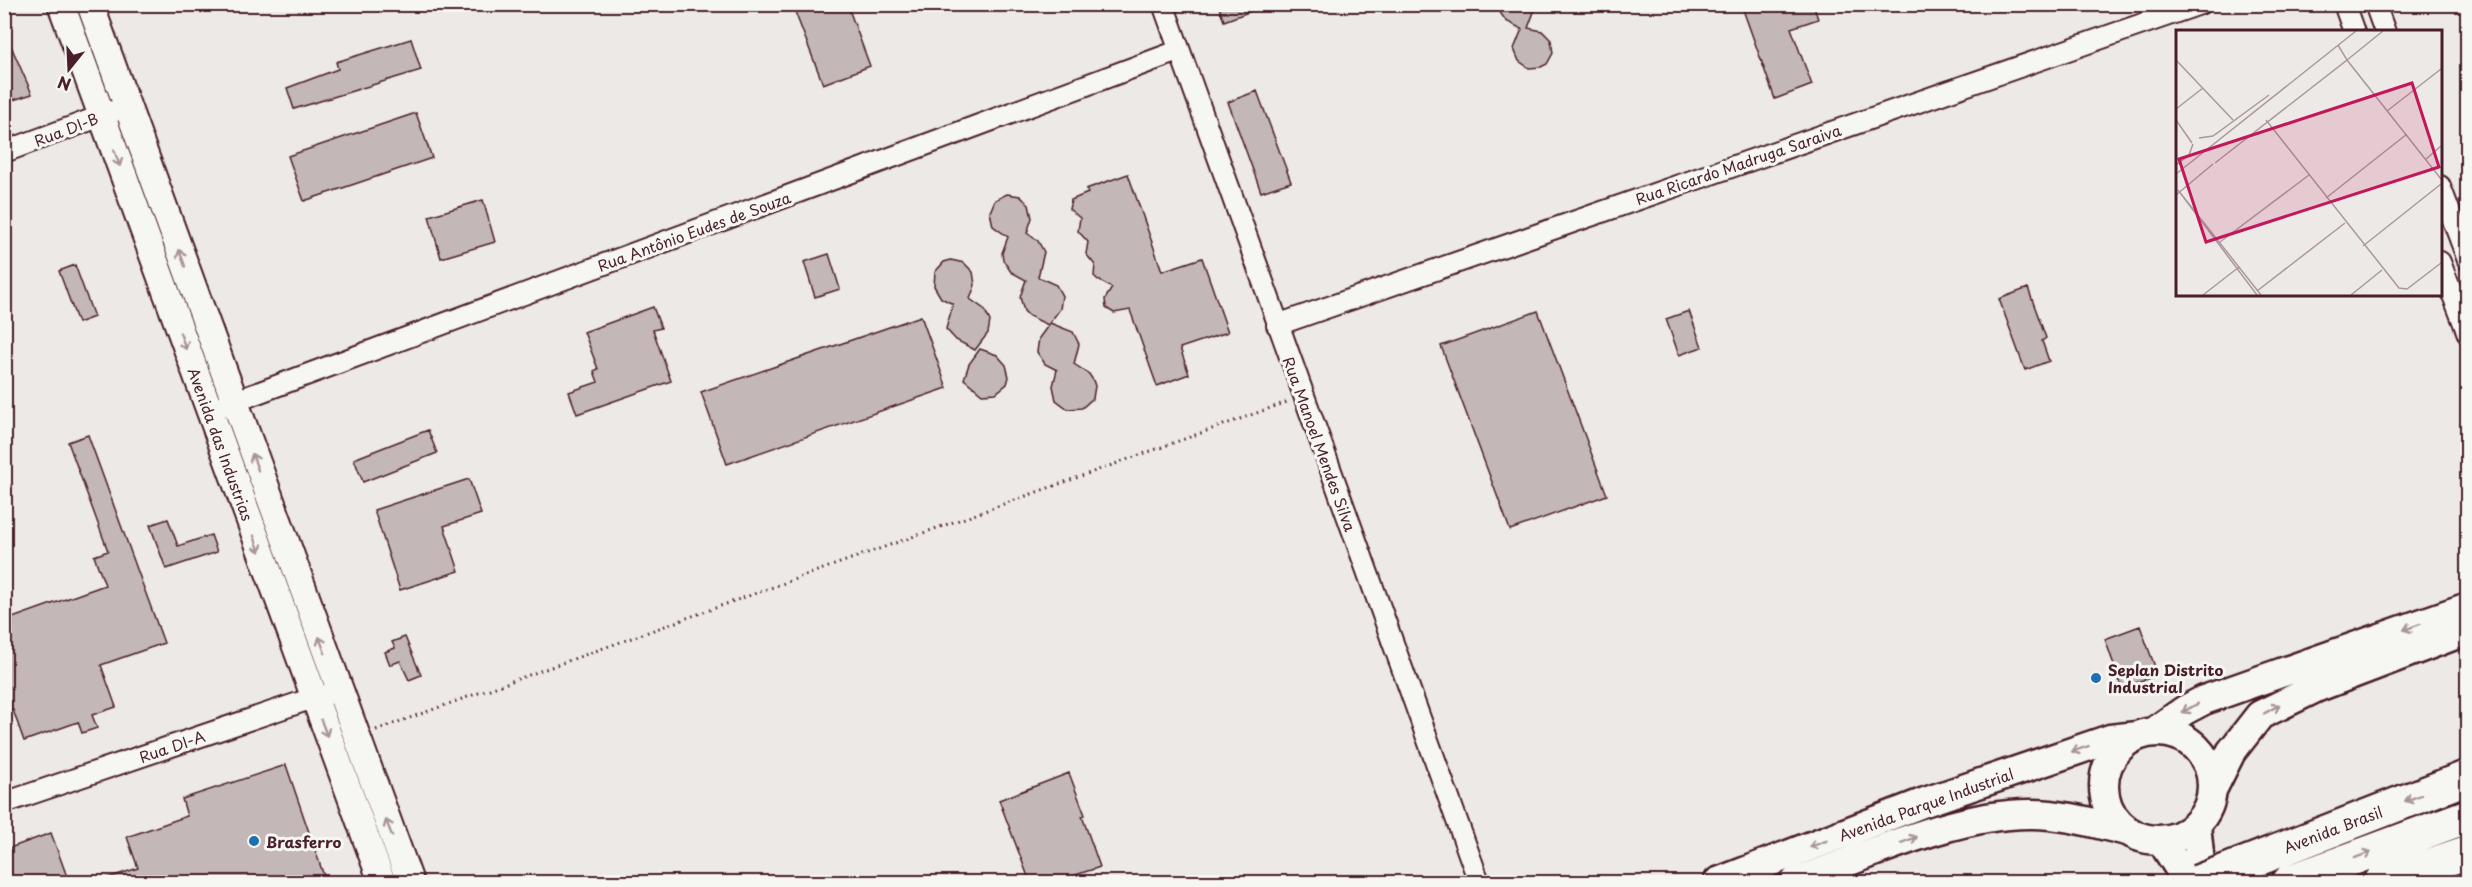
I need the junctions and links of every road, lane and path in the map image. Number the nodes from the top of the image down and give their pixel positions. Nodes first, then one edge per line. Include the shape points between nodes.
1 (61, 4) edge
2 (90, 4) edge
3 (1163, 4) edge
4 (2200, 4) edge
5 (2344, 4) edge
6 (2375, 4) edge
7 (2353, 30) edge
8 (2384, 30) edge
9 (1178, 51) junction
10 (128, 106) junction
11 (101, 115) junction
12 (4, 152) edge
13 (2442, 191) edge
14 (2468, 261) edge
15 (2442, 267) edge
16 (1277, 325) junction
17 (2468, 334) edge
18 (1303, 396) junction
19 (234, 403) junction
20 (209, 411) junction
21 (2468, 607) edge
22 (2468, 630) edge
23 (340, 693) junction
24 (313, 698) junction
25 (2146, 734) junction
26 (355, 737) junction
27 (2468, 777) edge
28 (2213, 788) junction
29 (4, 803) edge
30 (2468, 816) edge
31 (2196, 825) junction
32 (1853, 830) junction
33 (2127, 831) junction
34 (2161, 840) junction
35 (2468, 852) edge
36 (1864, 857) junction
37 (2432, 875) edge
38 (382, 882) edge
39 (410, 882) edge
40 (1479, 882) edge
41 (1718, 882) edge
42 (1795, 882) edge
43 (2188, 882) edge
44 (2199, 882) edge
45 (2205, 882) edge
46 (2289, 882) edge
47 (2382, 882) edge

1 - 11 street, Avenida das Industrias
2 - 10 street, Avenida das Industrias
3 - 9 street, Rua Manoel Mendes Silva
4 - 16 street, Rua Ricardo Madruga Saraiva
5 - 7 street
6 - 8 street
9 - 16 street, Rua Manoel Mendes Silva
9 - 19 street, Rua Antônio Eudes de Souza
10 - 11 street, Rua DI-B
19 -> 10 street, Avenida das Industrias
11 - 12 street, Rua DI-B
11 -> 20 street, Avenida das Industrias
13 - 14 street
15 - 17 street
16 - 18 street, Rua Manoel Mendes Silva
18 - 26 path
18 - 40 street, Rua Manoel Mendes Silva
19 - 20 street, Rua Antônio Eudes de Souza
23 -> 19 street, Avenida das Industrias
20 -> 24 street, Avenida das Industrias
21 -> 25 main road, Avenida Parque Industrial via 2204,700
28 -> 22 main road via 2231,752 2260,715 2318,687
23 - 24 street, Rua DI-A
23 - 26 street, Avenida das Industrias
24 - 29 street, Rua DI-A
24 -> 38 street, Avenida das Industrias
25 - 28 main road via 2173,734 2189,741 2211,770
25 -> 32 main road, Avenida Parque Industrial via 2109,739
25 - 33 main road via 2123,744 2105,772 2103,789 2107,805
39 -> 26 street, Avenida das Industrias
27 -> 44 highway, Avenida Brasil, bridge
28 - 31 main road via 2211,802
46 -> 30 highway
31 - 34 main road via 2186,833
31 - 45 main road
32 - 36 main road
32 -> 41 main road, Avenida Parque Industrial
33 - 34 main road
36 -> 33 main road, Avenida Parque Industrial via 1977,818 2033,814
34 - 43 main road
35 - 37 highway
36 - 42 main road, Avenida Parque Industrial
37 - 47 highway

